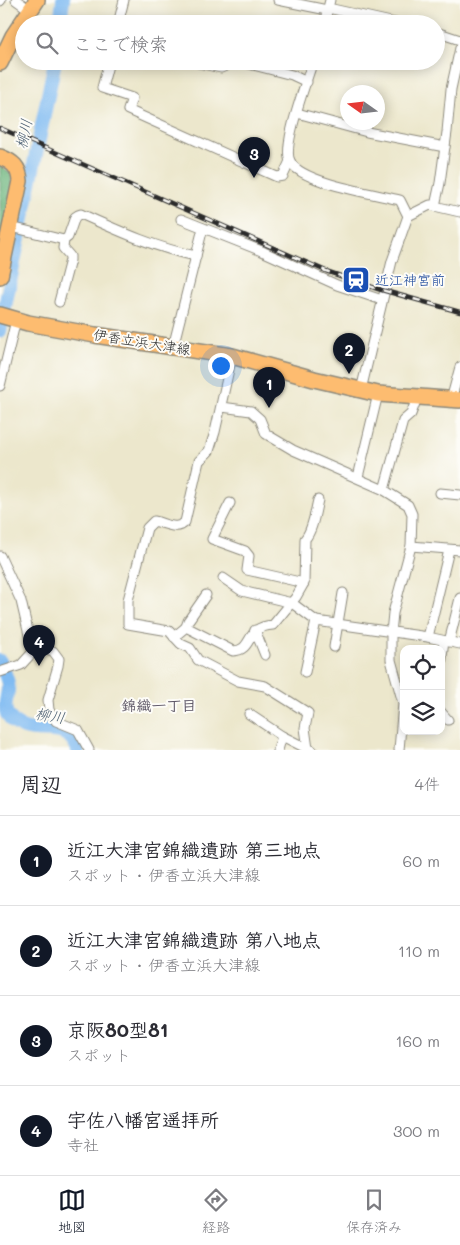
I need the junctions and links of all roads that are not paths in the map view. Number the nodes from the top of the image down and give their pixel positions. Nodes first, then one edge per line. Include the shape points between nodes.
1 (16, 0) edge
2 (124, 0) edge
3 (278, 0) edge
4 (34, 5) edge
5 (328, 6) edge
6 (120, 15) edge
7 (364, 15) edge
8 (15, 33) edge
9 (445, 35) edge
10 (460, 40) edge
11 (460, 48) edge
12 (0, 63) edge
13 (107, 70) edge
14 (273, 70) edge
15 (310, 70) edge
16 (307, 82) junction
17 (297, 113) junction
18 (445, 147) junction
19 (0, 157) edge
20 (290, 161) junction
21 (435, 206) junction
22 (460, 212) edge
23 (408, 216) junction
24 (181, 219) dead end
25 (13, 228) junction
26 (203, 228) junction
27 (64, 240) junction
28 (196, 256) junction
29 (0, 276) edge
30 (382, 300) junction
31 (59, 302) dead end
32 (6, 317) edge
33 (173, 347) junction
34 (232, 356) junction
35 (460, 367) edge
36 (0, 386) edge
37 (361, 390) junction
38 (378, 394) junction
39 (418, 398) junction
40 (455, 400) edge
41 (222, 407) junction
42 (358, 477) junction
43 (384, 490) junction
44 (440, 493) dead end
45 (460, 495) edge
46 (318, 500) dead end
47 (230, 502) dead end
48 (410, 546) junction
49 (449, 550) junction
50 (460, 550) edge
51 (0, 556) edge
52 (223, 578) dead end
53 (304, 583) junction
54 (343, 593) dead end
55 (206, 595) dead end
56 (460, 598) edge
57 (292, 603) junction
58 (316, 621) junction
59 (338, 626) junction
60 (186, 627) junction
61 (255, 630) junction
62 (391, 633) junction
63 (174, 637) junction
64 (428, 637) junction
65 (446, 641) junction
66 (460, 644) edge
67 (445, 646) edge
68 (334, 647) dead end
69 (33, 652) junction
70 (265, 655) dead end
71 (4, 670) edge
72 (305, 672) dead end
73 (400, 682) edge
74 (402, 690) edge
75 (249, 714) dead end
76 (445, 717) edge
77 (448, 720) dead end
78 (282, 736) junction
79 (310, 749) edge
80 (89, 750) edge
81 (278, 750) edge
82 (399, 750) edge

1 - 4 street
2 - 6 street
3 - 5 street
5 - 7 street
8 - 12 main road
9 - 10 street
11 - 18 street via 451,90
13 - 20 street via 102,88 132,98 128,110 277,177 283,176
14 - 16 street
15 - 16 street
16 - 17 street
17 - 18 street via 367,132
17 - 20 street via 288,147
18 - 21 street
19 - 25 main road via 14,164 20,174
20 - 23 street via 300,172 315,179 400,200
21 - 22 street
21 - 23 street via 430,204
23 - 30 street
24 - 26 street
25 - 27 street
25 - 29 main road
26 - 28 street
26 - 30 street via 337,285
27 - 28 street via 76,217 81,214 125,234
27 - 31 street via 63,248 70,260
28 - 33 street
30 - 37 street
32 - 33 main road, 伊香立浜大津線
32 - 36 street
33 - 34 main road, 伊香立浜大津線
34 - 37 main road, 伊香立浜大津線
34 - 41 street
35 - 40 street
37 - 38 main road, 伊香立浜大津線
38 - 39 main road, 伊香立浜大津線
38 - 42 street
39 - 40 main road, 伊香立浜大津線
39 - 43 street via 404,421
41 - 42 street via 251,411 260,419 266,434 294,450
41 - 63 street via 209,451 199,461 185,522 177,527 154,521 147,528 128,600 128,624 169,631
42 - 43 street
43 - 48 street via 408,505 412,514
44 - 45 street
46 - 53 street via 305,539
47 - 53 street via 212,539 245,551 249,556 247,570
48 - 49 street
48 - 62 street
49 - 50 street
49 - 64 street
51 - 69 street via 22,601
52 - 57 street via 242,591
53 - 57 street
54 - 59 street
55 - 60 street
56 - 65 street
57 - 58 street
57 - 61 street via 273,625
58 - 59 street
58 - 72 street
59 - 62 street
59 - 68 street
60 - 61 street via 233,651 244,647
60 - 63 street
61 - 70 street
62 - 64 street
62 - 73 street via 391,660
63 - 79 street via 190,648 198,660 238,681 266,686 308,713 305,728
64 - 65 street
65 - 66 street
65 - 67 street
69 - 71 street via 20,665
69 - 80 street via 46,649 57,656 49,710 56,721 78,730
74 - 82 street
75 - 78 street
76 - 77 street
78 - 79 street
78 - 81 street

